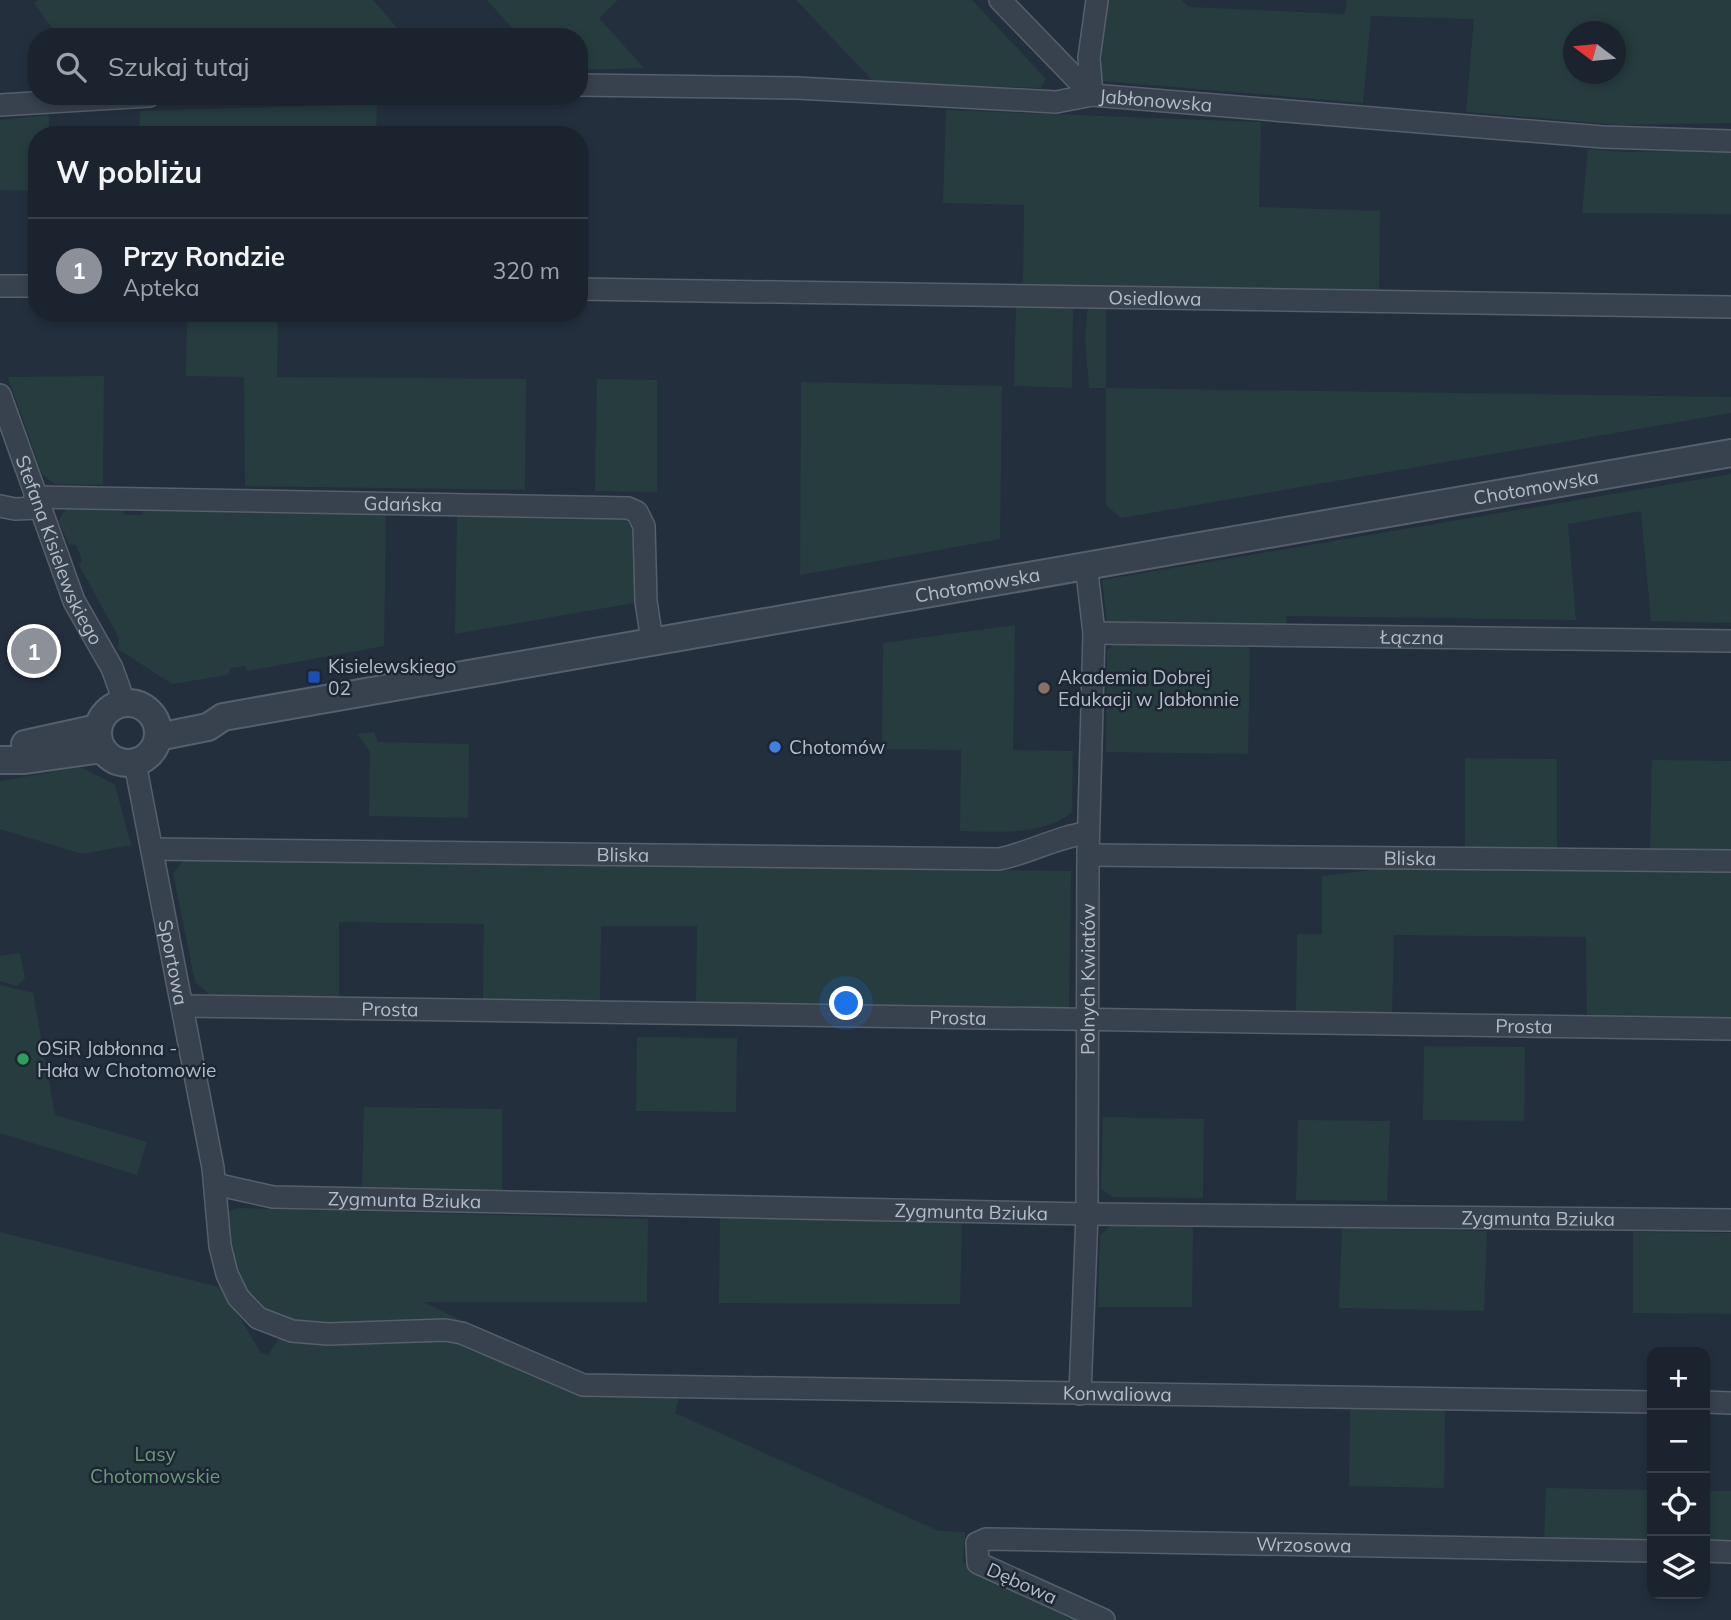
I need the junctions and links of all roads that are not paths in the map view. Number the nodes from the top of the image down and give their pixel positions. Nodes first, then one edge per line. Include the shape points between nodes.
1 (1000, 0) edge
2 (1097, 0) edge
3 (588, 85) edge
4 (1092, 95) junction
5 (28, 104) edge
6 (0, 106) edge
7 (1731, 142) edge
8 (0, 286) edge
9 (28, 286) edge
10 (588, 289) edge
11 (1731, 307) edge
12 (0, 395) edge
13 (1731, 453) edge
14 (37, 502) junction
15 (0, 506) edge
16 (1086, 564) junction
17 (1094, 633) junction
18 (652, 641) junction
19 (1731, 641) edge
20 (120, 704) junction
21 (156, 727) junction
22 (100, 738) junction
23 (0, 751) edge
24 (0, 760) edge
25 (135, 763) junction
26 (1088, 833) junction
27 (152, 849) junction
28 (1088, 855) junction
29 (1731, 861) edge
30 (184, 1006) junction
31 (1089, 1020) junction
32 (1731, 1029) edge
33 (215, 1184) junction
34 (1087, 1214) junction
35 (1731, 1220) edge
36 (583, 1385) joint
37 (1080, 1394) junction
38 (1647, 1402) edge
39 (1710, 1402) edge
40 (1731, 1403) edge
41 (1647, 1550) edge
42 (1710, 1551) edge
43 (1731, 1552) edge
44 (978, 1563) joint
45 (1104, 1620) edge

1 - 4 street
2 - 4 street via 1088,58
3 - 4 street, Jabłonowska via 797,88 1056,103
4 - 7 street, Jabłonowska
5 - 6 street
8 - 9 street
10 - 11 street, Osiedlowa
12 - 14 street, Stefana Kisielewskiego
13 - 16 street, Chotomowska
14 - 15 street, Gdańska via 15,509
14 - 18 street, Gdańska via 628,508 637,512 644,526
14 - 20 street, Stefana Kisielewskiego via 74,601 112,668
16 - 17 street, Polnych Kwiatów
16 - 18 street, Chotomowska
17 - 19 street, Łączna
17 - 26 street, Polnych Kwiatów
18 - 21 street, Chotomowska via 223,717 205,711
20 - 21 street via 137,704
20 - 22 street via 106,712
21 - 25 street via 152,752
22 - 23 street
22 - 24 street via 25,760
22 - 25 street via 120,763
25 - 27 street, Sportowa
26 - 27 street, Bliska via 999,859
26 - 28 street, Polnych Kwiatów
27 - 30 street, Sportowa
28 - 29 street, Bliska
28 - 31 street, Polnych Kwiatów
30 - 31 street, Prosta
30 - 33 street, Sportowa
31 - 32 street, Prosta
31 - 34 street, Polnych Kwiatów
33 - 34 street, Zygmunta Bziuka via 273,1198
33 - 36 street, Sportowa via 227,1274 238,1297 258,1318 280,1328 328,1334 392,1329 462,1333
34 - 35 street, Zygmunta Bziuka
34 - 37 street, Polnych Kwiatów
36 - 37 street, Konwaliowa
37 - 38 street, Konwaliowa
39 - 40 street
41 - 44 street, Wrzosowa via 986,1539 977,1543
42 - 43 street
44 - 45 street, Dębowa

